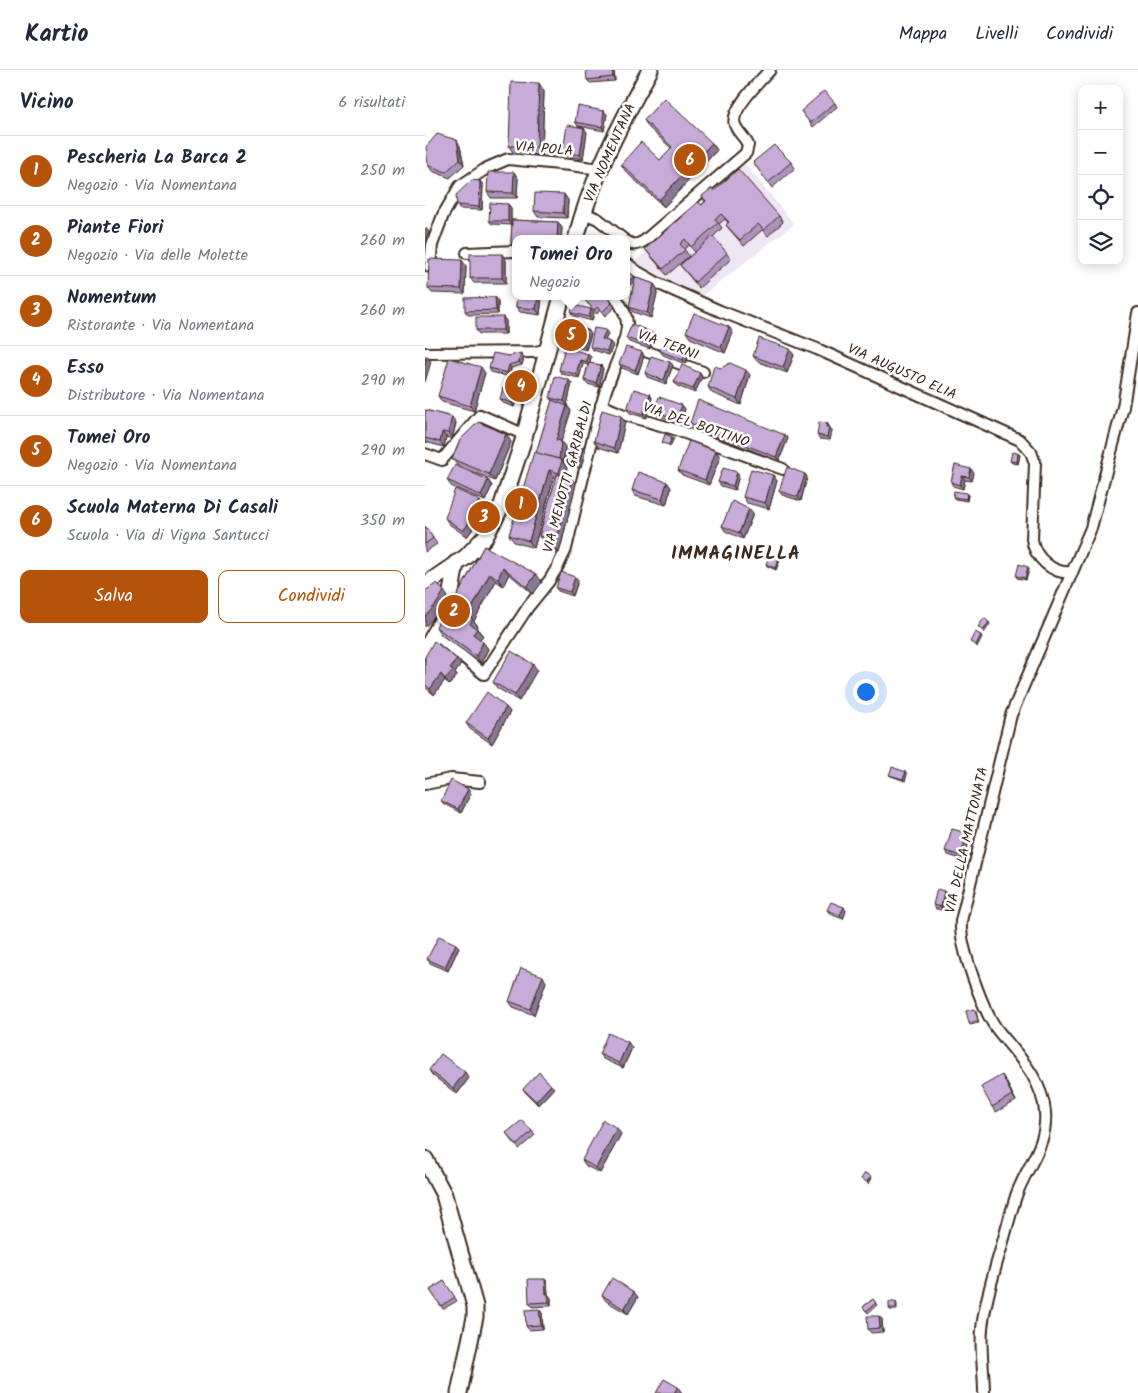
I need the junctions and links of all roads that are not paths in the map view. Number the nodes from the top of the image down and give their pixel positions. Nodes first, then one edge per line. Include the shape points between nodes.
1 (650, 70) edge
2 (770, 70) edge
3 (600, 169) junction
4 (584, 214) junction
5 (577, 235) edge
6 (620, 235) edge
7 (630, 242) edge
8 (512, 250) edge
9 (467, 252) dead end
10 (630, 266) edge
11 (430, 267) edge
12 (564, 300) edge
13 (617, 300) edge
14 (1138, 313) edge
15 (623, 343) junction
16 (549, 349) junction
17 (425, 353) edge
18 (703, 372) dead end
19 (601, 405) junction
20 (525, 435) junction
21 (425, 454) edge
22 (783, 469) dead end
23 (456, 563) junction
24 (1072, 572) junction
25 (426, 584) edge
26 (435, 634) junction
27 (425, 651) edge
28 (480, 782) dead end
29 (425, 784) edge
30 (425, 1159) edge
31 (459, 1393) edge
32 (984, 1393) edge

1 - 3 main road, VIA NOMENTANA
2 - 7 street via 735,114 735,125 749,145 746,152 644,241
3 - 4 main road, VIA NOMENTANA
3 - 11 street, VIA POLA via 508,159 487,168 461,186 443,215 432,244
4 - 5 main road, VIA NOMENTANA
4 - 6 street via 598,219
8 - 9 street
10 - 24 street, VIA AUGUSTO ELIA via 659,284 1023,442 1035,463 1032,539 1035,548 1040,558 1052,567 1061,572
12 - 16 main road
13 - 15 street, VIA MENOTTI GARIBALDI via 627,324
14 - 24 street, VIA DELLA MATTONATA via 1114,445 1091,528
15 - 18 street, VIA TERNI
15 - 19 street, VIA MENOTTI GARIBALDI
16 - 17 street via 535,352
16 - 20 main road
19 - 22 street, VIA DEL BOTTINO
19 - 26 street, VIA MENOTTI GARIBALDI via 566,549 549,581 484,674
20 - 21 street via 480,415 442,460
20 - 23 main road via 502,505 485,537
23 - 25 main road
23 - 26 main road via 448,610
24 - 32 street, VIA DELLA MATTONATA via 1011,715 961,921 964,946 983,1005 996,1028 1030,1070 1041,1093 1045,1115 1043,1140 1016,1196 985,1308 981,1341
26 - 27 main road
28 - 29 street via 451,779
30 - 31 main road via 444,1195 475,1306

